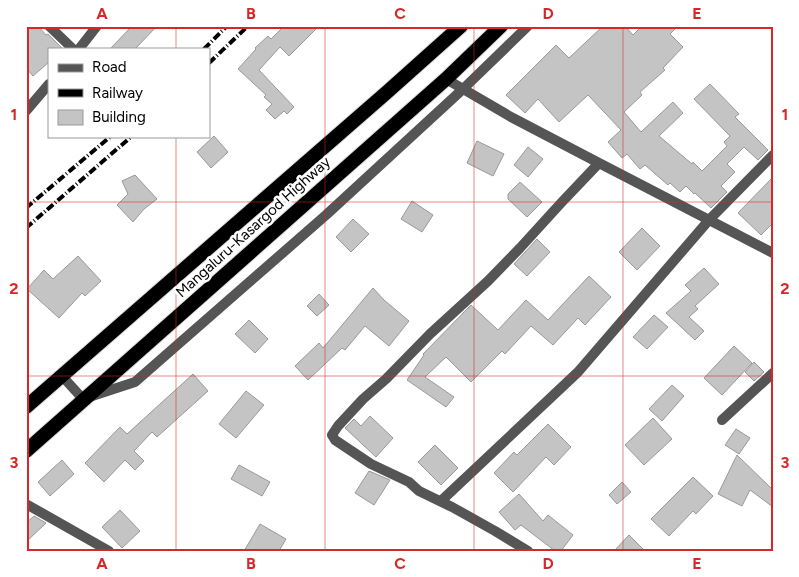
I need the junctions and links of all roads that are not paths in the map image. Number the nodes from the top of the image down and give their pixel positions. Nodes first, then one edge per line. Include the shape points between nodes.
1 (49, 26) edge
2 (97, 26) edge
3 (461, 26) edge
4 (501, 26) edge
5 (528, 26) edge
6 (72, 48) edge
7 (79, 48) edge
8 (446, 79) junction
9 (48, 85) edge
10 (463, 89) junction
11 (26, 111) edge
12 (773, 155) edge
13 (599, 163) junction
14 (708, 220) junction
15 (773, 253) edge
16 (773, 372) edge
17 (62, 376) junction
18 (83, 400) junction
19 (26, 407) edge
20 (722, 420) dead end
21 (26, 451) edge
22 (441, 501) junction
23 (26, 504) edge
24 (109, 551) edge
25 (528, 551) edge

1 - 6 street
2 - 7 street
3 - 17 highway, Mangaluru-Kasargod Highway
4 - 8 highway, Mangaluru-Kasargod Highway
5 - 10 street
8 - 10 street
8 - 18 highway, Mangaluru-Kasargod Highway
9 - 11 street
10 - 13 street
10 - 18 street via 326,215 135,382
12 - 14 street
13 - 14 street
13 - 22 street via 488,281 363,399 332,435 354,454
14 - 15 street
14 - 22 street via 578,372
16 - 20 street
17 - 18 street
17 - 19 highway, Mangaluru-Kasargod Highway
18 - 21 highway, Mangaluru-Kasargod Highway
22 - 25 street
23 - 24 street

